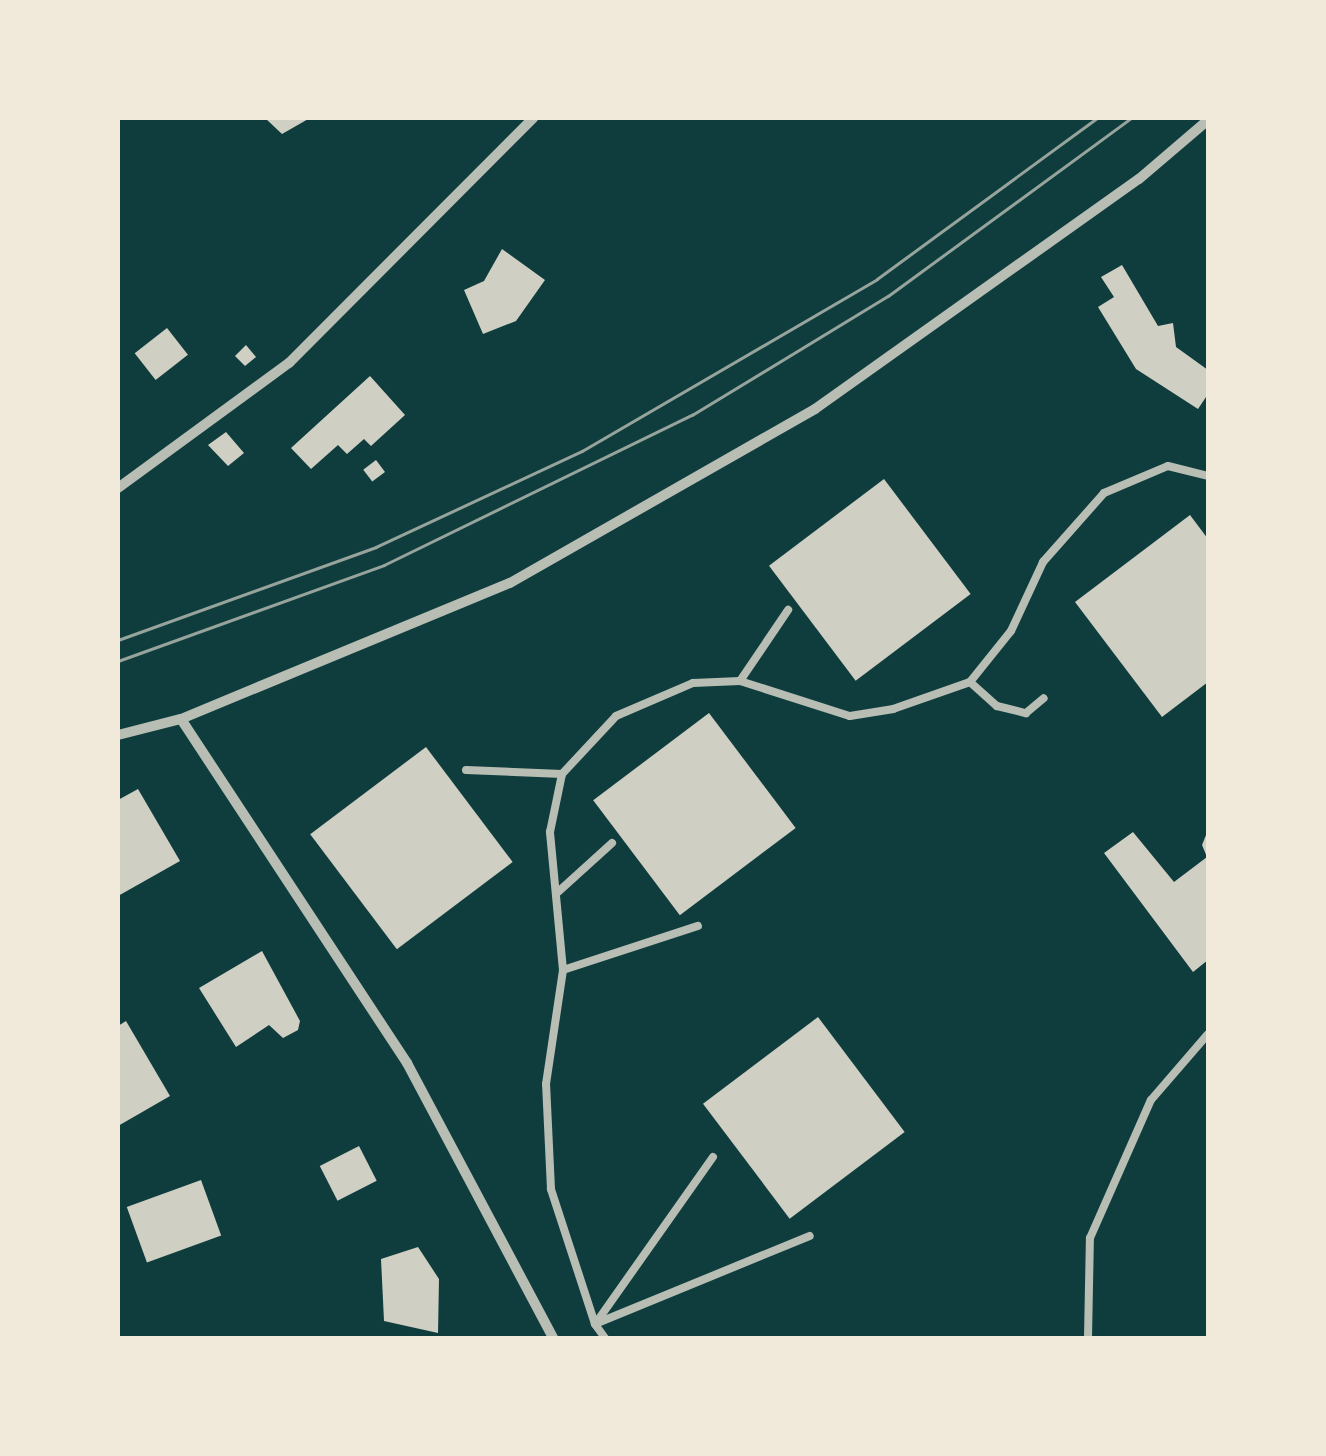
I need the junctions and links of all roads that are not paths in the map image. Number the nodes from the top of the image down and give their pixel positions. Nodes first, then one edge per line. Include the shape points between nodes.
1 (533, 118) edge
2 (1208, 120) edge
3 (1208, 476) edge
4 (118, 488) edge
5 (788, 610) dead end
6 (740, 681) junction
7 (970, 682) junction
8 (1044, 698) dead end
9 (181, 720) junction
10 (118, 736) edge
11 (466, 770) dead end
12 (562, 774) junction
13 (612, 842) dead end
14 (558, 892) junction
15 (698, 926) dead end
16 (563, 970) junction
17 (1208, 1034) edge
18 (713, 1157) dead end
19 (810, 1236) dead end
20 (594, 1324) junction
21 (554, 1338) edge
22 (605, 1338) edge
23 (1088, 1338) edge

1 - 4 street via 288,363
2 - 9 street via 1139,179 815,408 510,583
3 - 7 lane via 1168,466 1104,493 1043,562 1011,631
5 - 6 lane
6 - 7 lane via 850,716 894,709
6 - 12 lane via 693,683 616,716
7 - 8 lane via 997,706 1026,713
9 - 10 street
9 - 21 street via 407,1063
11 - 12 lane
12 - 14 lane via 550,832
13 - 14 lane
14 - 16 lane
15 - 16 lane
16 - 20 lane via 546,1084 551,1190
17 - 23 lane via 1151,1100 1090,1238
18 - 20 lane
19 - 20 lane
20 - 22 lane

